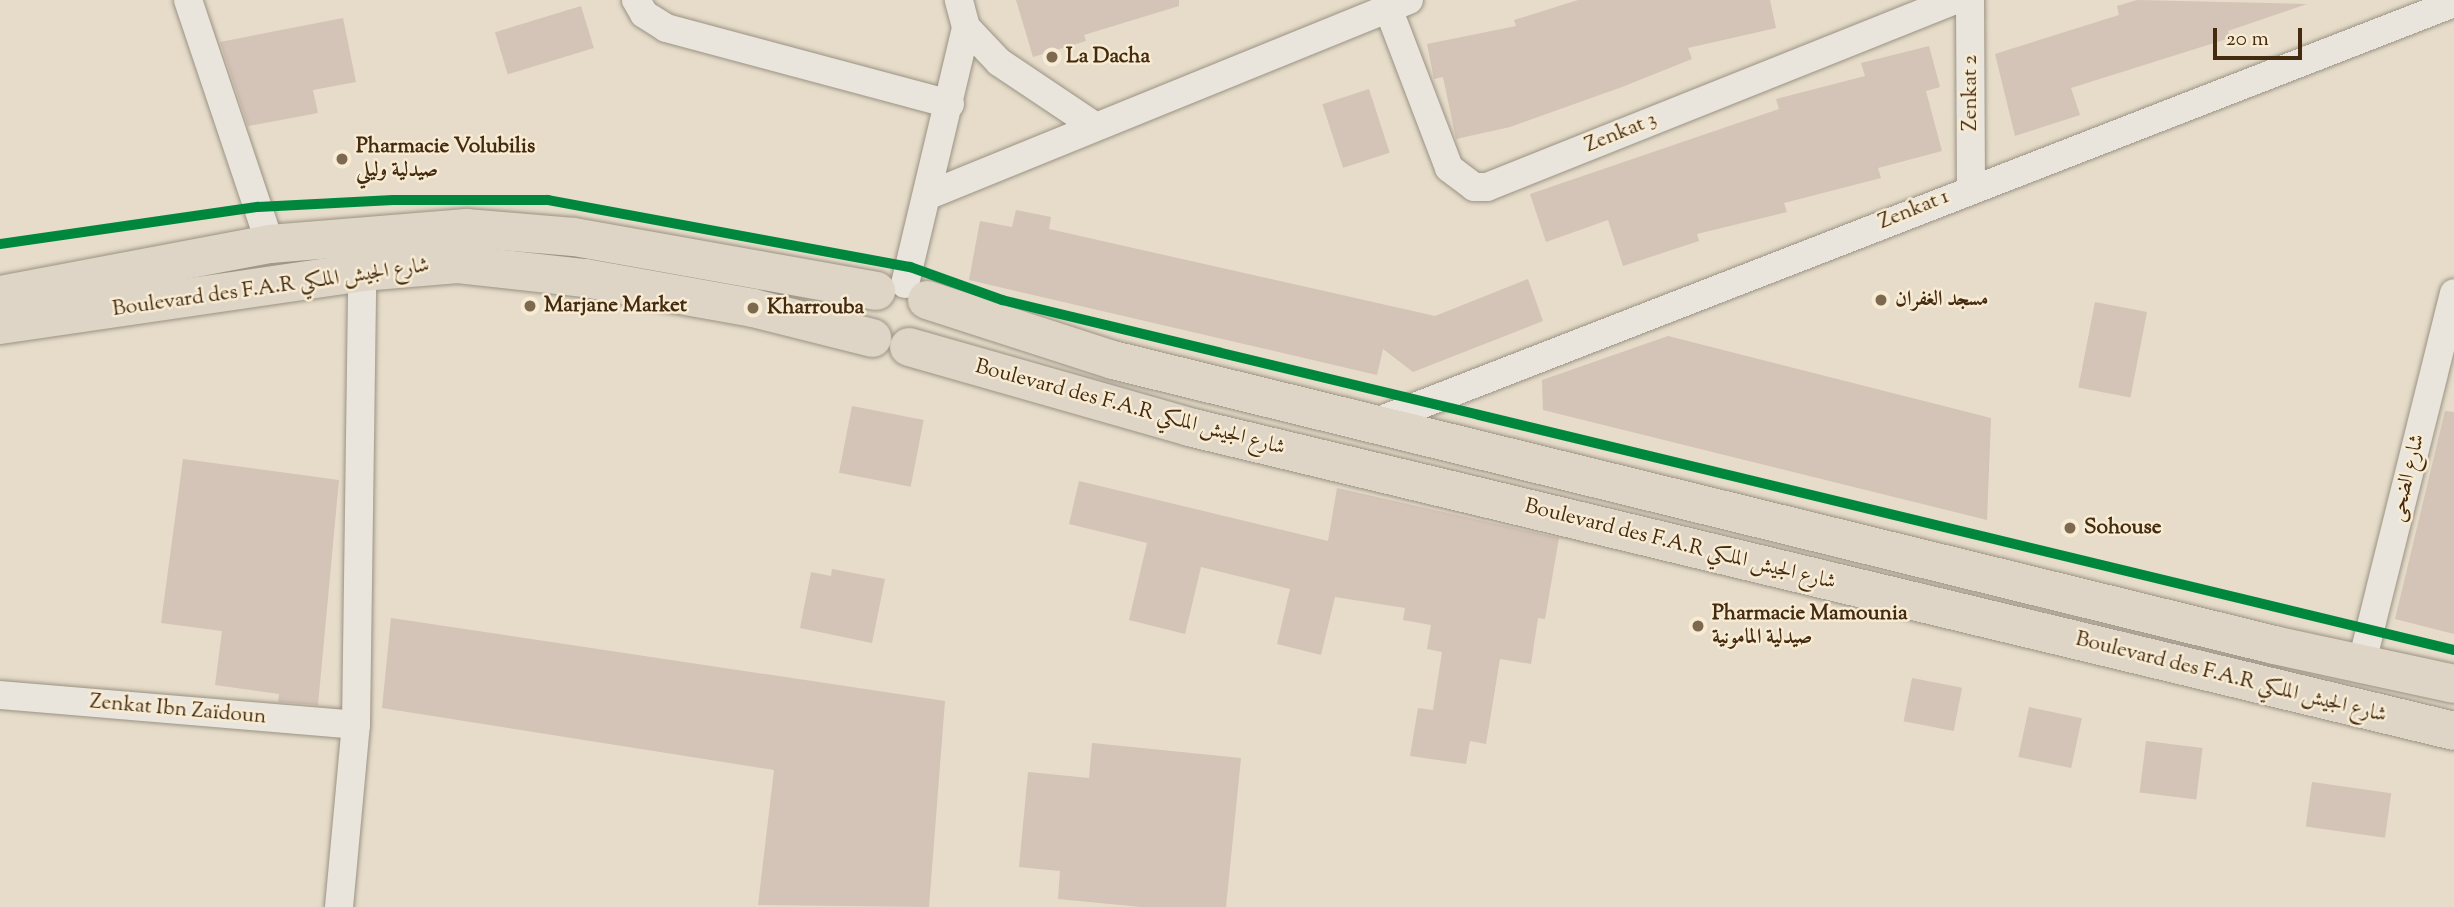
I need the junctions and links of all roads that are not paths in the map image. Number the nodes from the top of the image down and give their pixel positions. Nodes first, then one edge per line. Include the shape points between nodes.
1 (188, 0) edge
2 (636, 0) edge
3 (1955, 0) edge
4 (1970, 0) edge
5 (2454, 3) edge
6 (1398, 4) edge
7 (962, 13) edge
8 (950, 104) junction
9 (1093, 125) junction
10 (1971, 187) junction
11 (929, 195) junction
12 (270, 244) junction
13 (362, 272) junction
14 (903, 292) junction
15 (2454, 293) edge
16 (0, 295) edge
17 (0, 326) edge
18 (873, 338) junction
19 (909, 347) junction
20 (1376, 422) junction
21 (2362, 662) junction
22 (2454, 684) edge
23 (0, 695) edge
24 (356, 726) junction
25 (2454, 731) edge
26 (339, 907) edge

1 - 12 street
2 - 8 street via 644,14 666,28
3 - 6 street, Zenkat 3 via 1487,187 1474,187 1449,167
4 - 10 street, Zenkat 2
5 - 10 street, Zenkat 1
6 - 9 street
7 - 8 street
7 - 9 street via 999,62
8 - 11 street
9 - 11 street
10 - 20 street, Zenkat 1
11 - 14 street
12 - 14 main road, Boulevard des F.A.R شارع الجيش الملكي via 403,231 525,232
12 - 16 main road, Boulevard des F.A.R شارع الجيش الملكي
13 - 17 main road, Boulevard des F.A.R شارع الجيش الملكي
13 - 18 main road, Boulevard des F.A.R شارع الجيش الملكي via 458,264 527,270 753,307
13 - 24 street
14 - 18 main road via 865,308
14 - 19 main road via 929,327
14 - 20 main road, Boulevard des F.A.R شارع الجيش الملكي via 1113,360
15 - 21 street, شارع الضحى
18 - 19 main road, Boulevard des F.A.R شارع الجيش الملكي via 890,348
19 - 25 main road, Boulevard des F.A.R شارع الجيش الملكي via 1206,431
20 - 21 main road, Boulevard des F.A.R شارع الجيش الملكي via 2274,645
21 - 22 main road, Boulevard des F.A.R شارع الجيش الملكي
23 - 24 street, Zenkat Ibn Zaïdoun
24 - 26 street

